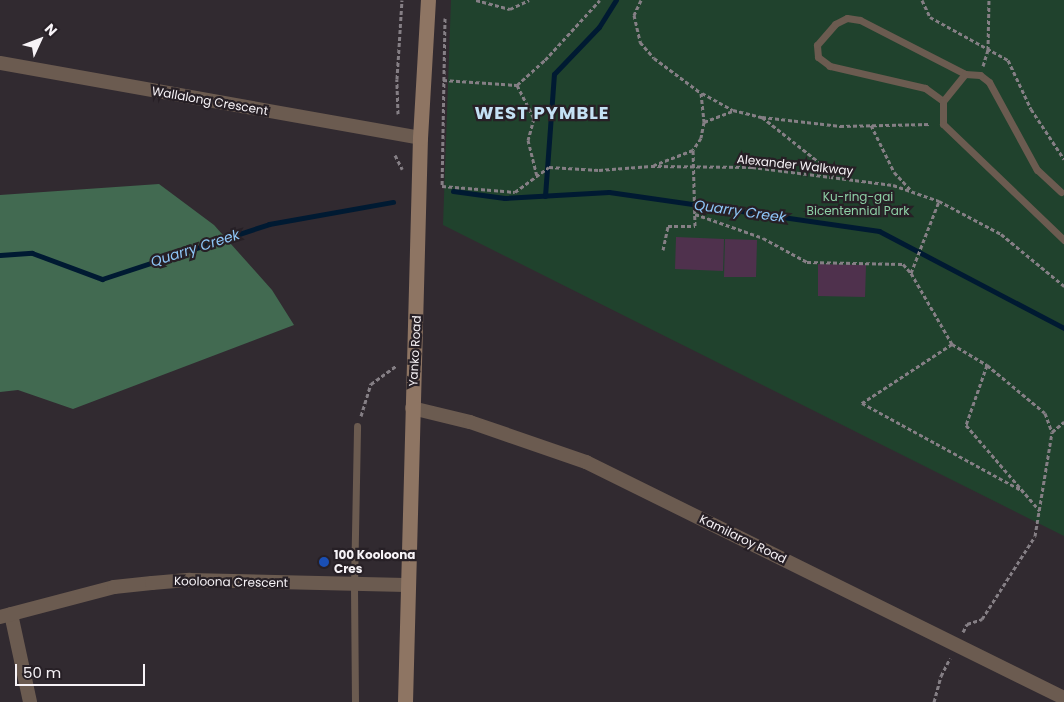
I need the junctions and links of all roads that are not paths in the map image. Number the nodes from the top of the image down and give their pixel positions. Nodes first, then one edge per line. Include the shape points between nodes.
1 (428, 0) edge
2 (0, 63) edge
3 (966, 74) junction
4 (943, 101) junction
5 (420, 138) junction
6 (1063, 191) edge
7 (1064, 240) edge
8 (412, 408) junction
9 (357, 426) road end
10 (406, 585) junction
11 (354, 586) junction
12 (5, 616) edge
13 (1064, 698) edge
14 (30, 702) edge
15 (355, 702) edge
16 (404, 702) edge

1 - 5 main road, Yanko Road
2 - 5 street, Wallalong Crescent
3 - 4 lane
3 - 4 lane via 860,20 847,18 834,24 817,45 818,57 830,66 925,88
3 - 6 lane via 980,76 995,90 1037,170
4 - 7 lane via 943,124
5 - 8 main road, Yanko Road
8 - 10 main road, Yanko Road
8 - 13 street, Kamilaroy Road via 470,422 586,462
9 - 11 lane
10 - 11 street, Kooloona Crescent
10 - 16 main road, Yanko Road
11 - 12 street, Kooloona Crescent via 190,580 152,583 114,587
11 - 15 lane
12 - 14 street

